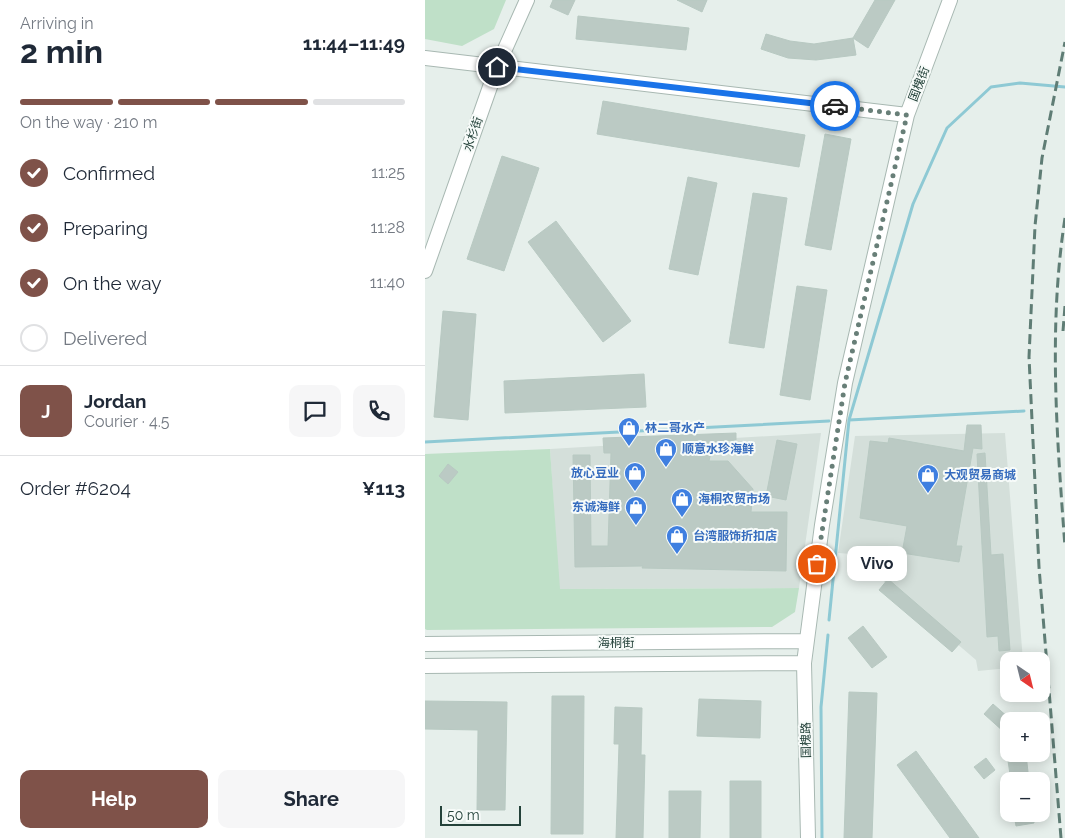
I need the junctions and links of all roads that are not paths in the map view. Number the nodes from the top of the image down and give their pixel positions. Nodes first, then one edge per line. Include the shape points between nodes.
1 (527, 0) edge
2 (950, 0) edge
3 (425, 58) edge
4 (497, 67) junction
5 (907, 115) junction
6 (425, 271) edge
7 (806, 641) junction
8 (425, 644) edge
9 (804, 663) junction
10 (425, 666) edge
11 (808, 838) edge

1 - 4 street, 水杉街
2 - 5 street, 国槐街
3 - 4 street
4 - 5 street
4 - 6 street, 水杉街
5 - 7 street, 国槐街 via 845,383
7 - 8 street, 海桐街
7 - 9 street, 国槐路
9 - 10 street, 海桐街
9 - 11 street, 国槐路

